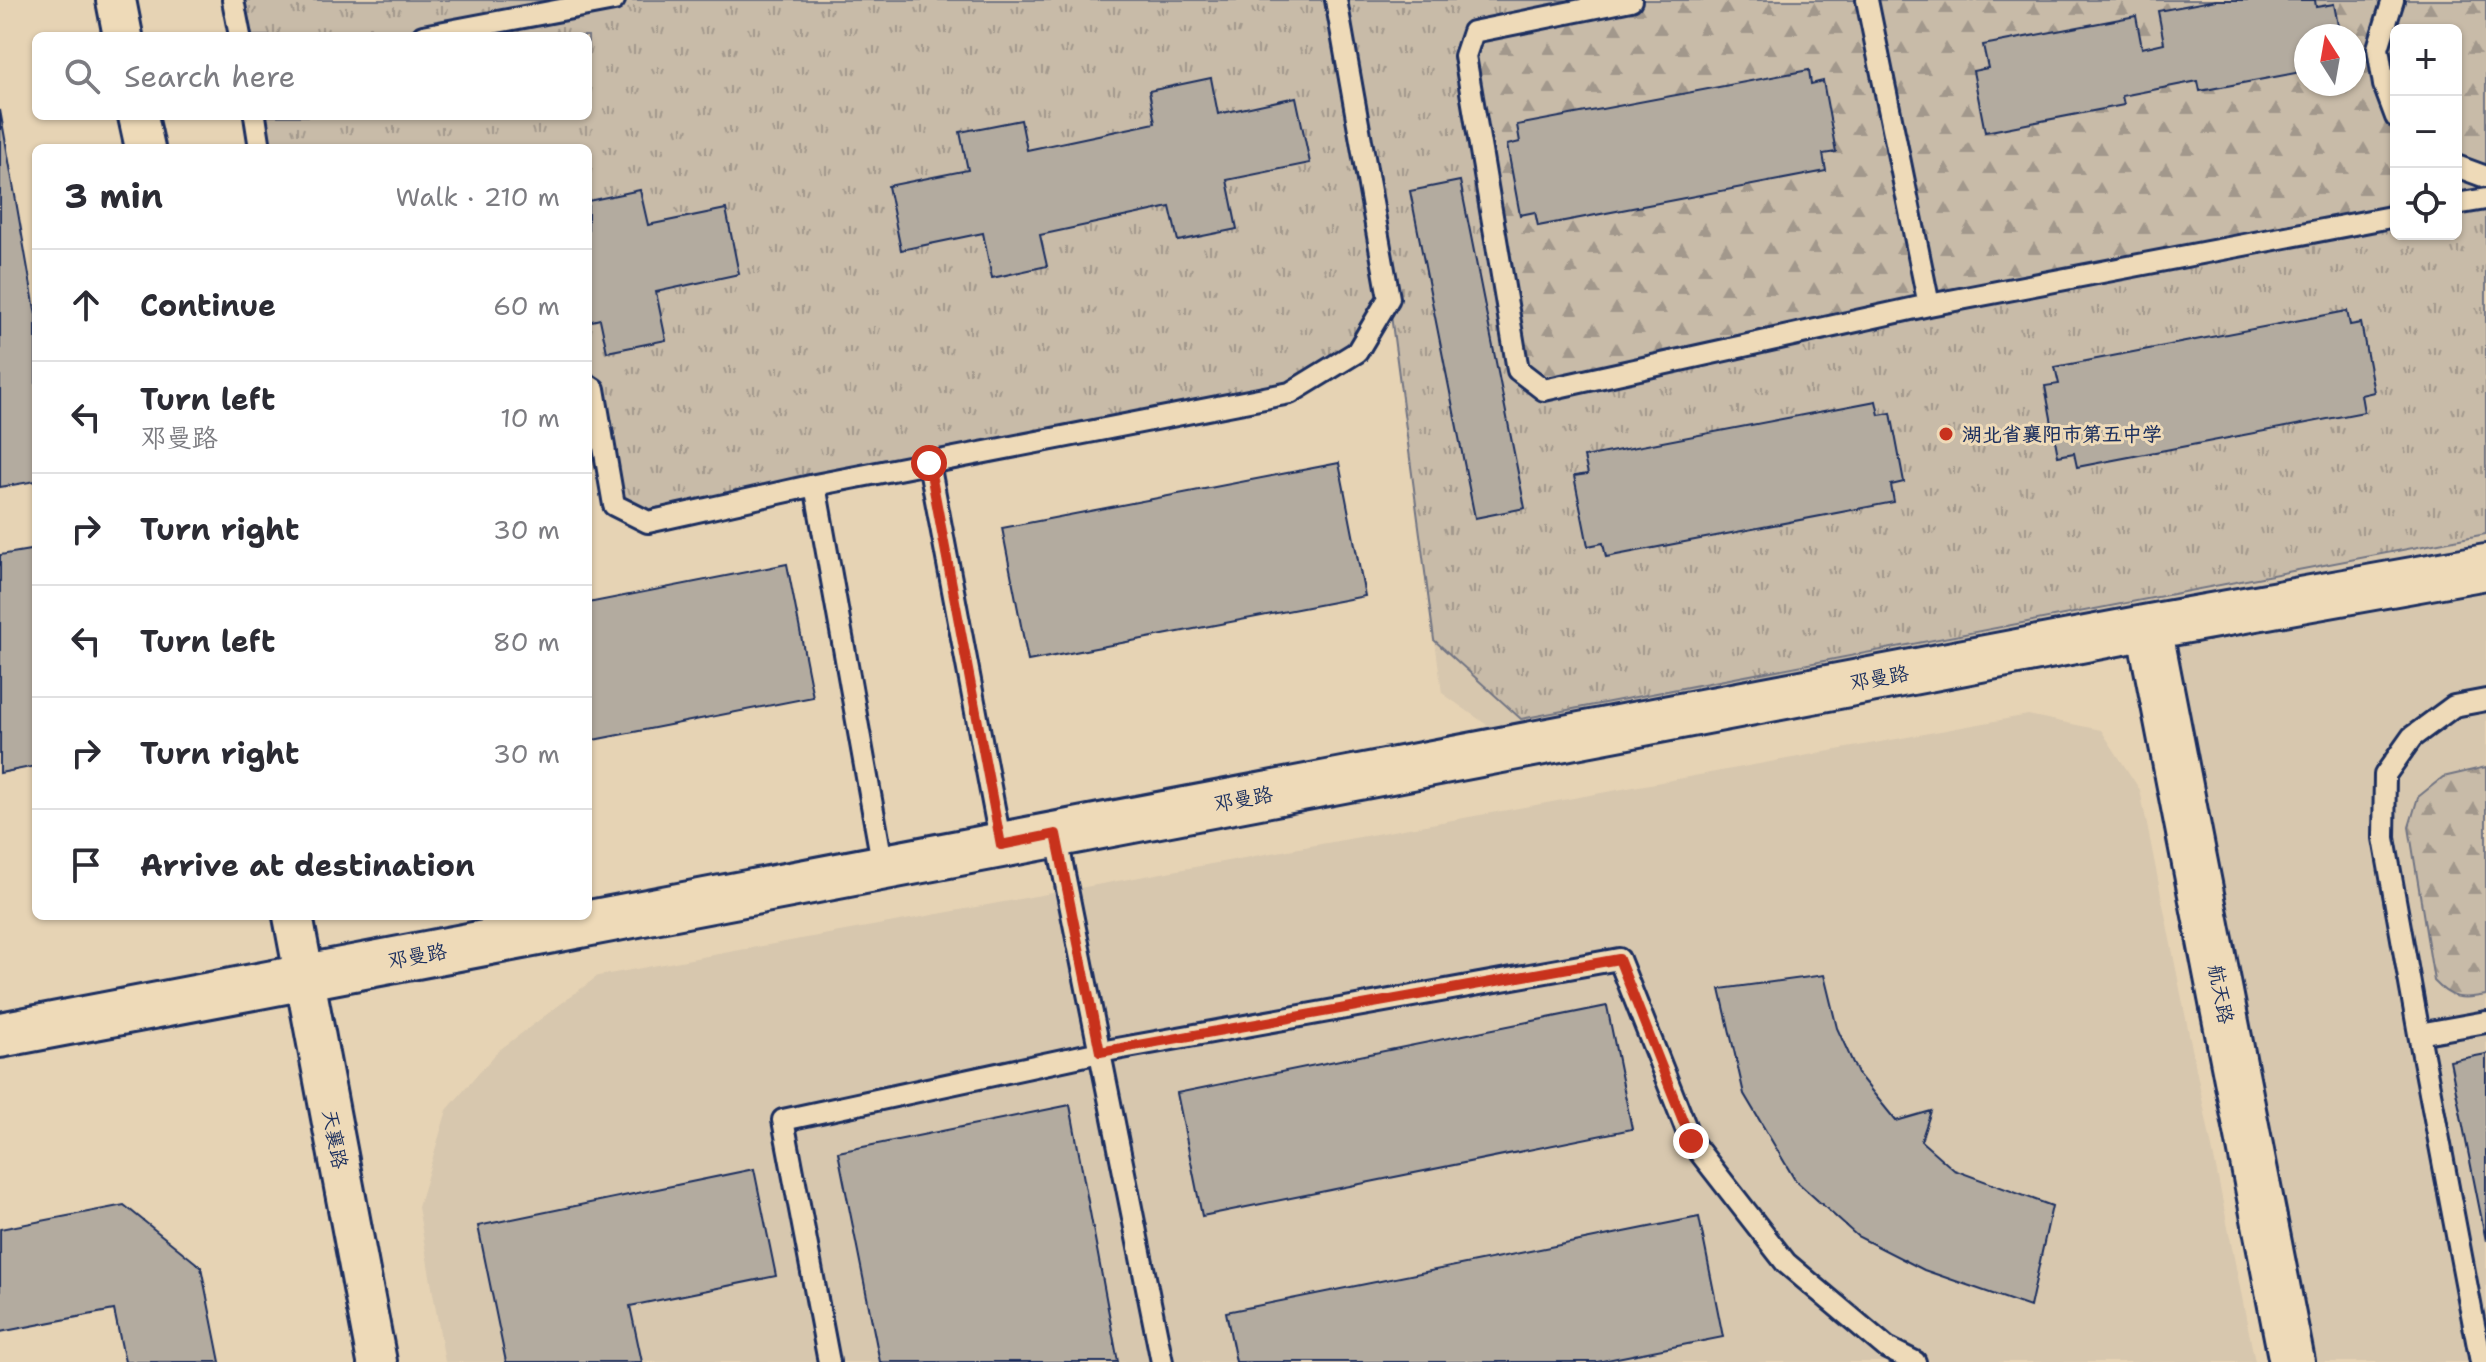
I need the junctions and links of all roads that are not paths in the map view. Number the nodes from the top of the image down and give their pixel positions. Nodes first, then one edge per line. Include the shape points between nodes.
1 (116, 0) edge
2 (233, 0) edge
3 (614, 0) edge
4 (1336, 0) edge
5 (1631, 0) edge
6 (1867, 0) edge
7 (2393, 0) edge
8 (122, 32) edge
9 (239, 32) edge
10 (444, 32) edge
11 (2390, 101) edge
12 (139, 120) edge
13 (256, 120) edge
14 (144, 144) edge
15 (259, 144) edge
16 (2461, 168) edge
17 (2486, 177) edge
18 (2486, 199) edge
19 (2462, 203) edge
20 (2390, 217) edge
21 (1929, 305) junction
22 (592, 388) edge
23 (929, 463) junction
24 (815, 485) junction
25 (2486, 567) edge
26 (2149, 627) junction
27 (2486, 700) edge
28 (1056, 834) junction
29 (1001, 845) junction
30 (883, 867) junction
31 (294, 920) edge
32 (305, 977) junction
33 (2486, 1022) edge
34 (2419, 1034) junction
35 (0, 1035) edge
36 (1100, 1052) junction
37 (377, 1362) edge
38 (829, 1362) edge
39 (1162, 1362) edge
40 (1915, 1362) edge
41 (2292, 1362) edge
42 (2481, 1362) edge

1 - 8 street
2 - 9 lane
3 - 10 lane
4 - 23 lane via 1389,298 1357,352 1290,393
5 - 21 lane via 1473,32 1465,56 1518,370 1544,390
6 - 21 lane
7 - 11 lane via 2378,48
12 - 14 street
13 - 15 lane
16 - 17 lane
18 - 19 lane
20 - 21 lane
22 - 24 lane via 614,505 648,522
23 - 24 lane
23 - 29 lane
24 - 30 lane
25 - 26 street, 邓曼路
26 - 28 street, 邓曼路
26 - 41 street, 航天路
27 - 34 lane via 2454,706 2412,737 2385,775 2384,838
28 - 29 street, 邓曼路
28 - 36 lane
29 - 30 street, 邓曼路
30 - 32 street, 邓曼路
31 - 32 street, 天襄路
32 - 35 street, 邓曼路
32 - 37 street, 天襄路
33 - 34 lane
34 - 42 lane
36 - 38 lane via 783,1120
36 - 39 lane
36 - 40 lane via 1619,959 1691,1141 1786,1263 1887,1348

